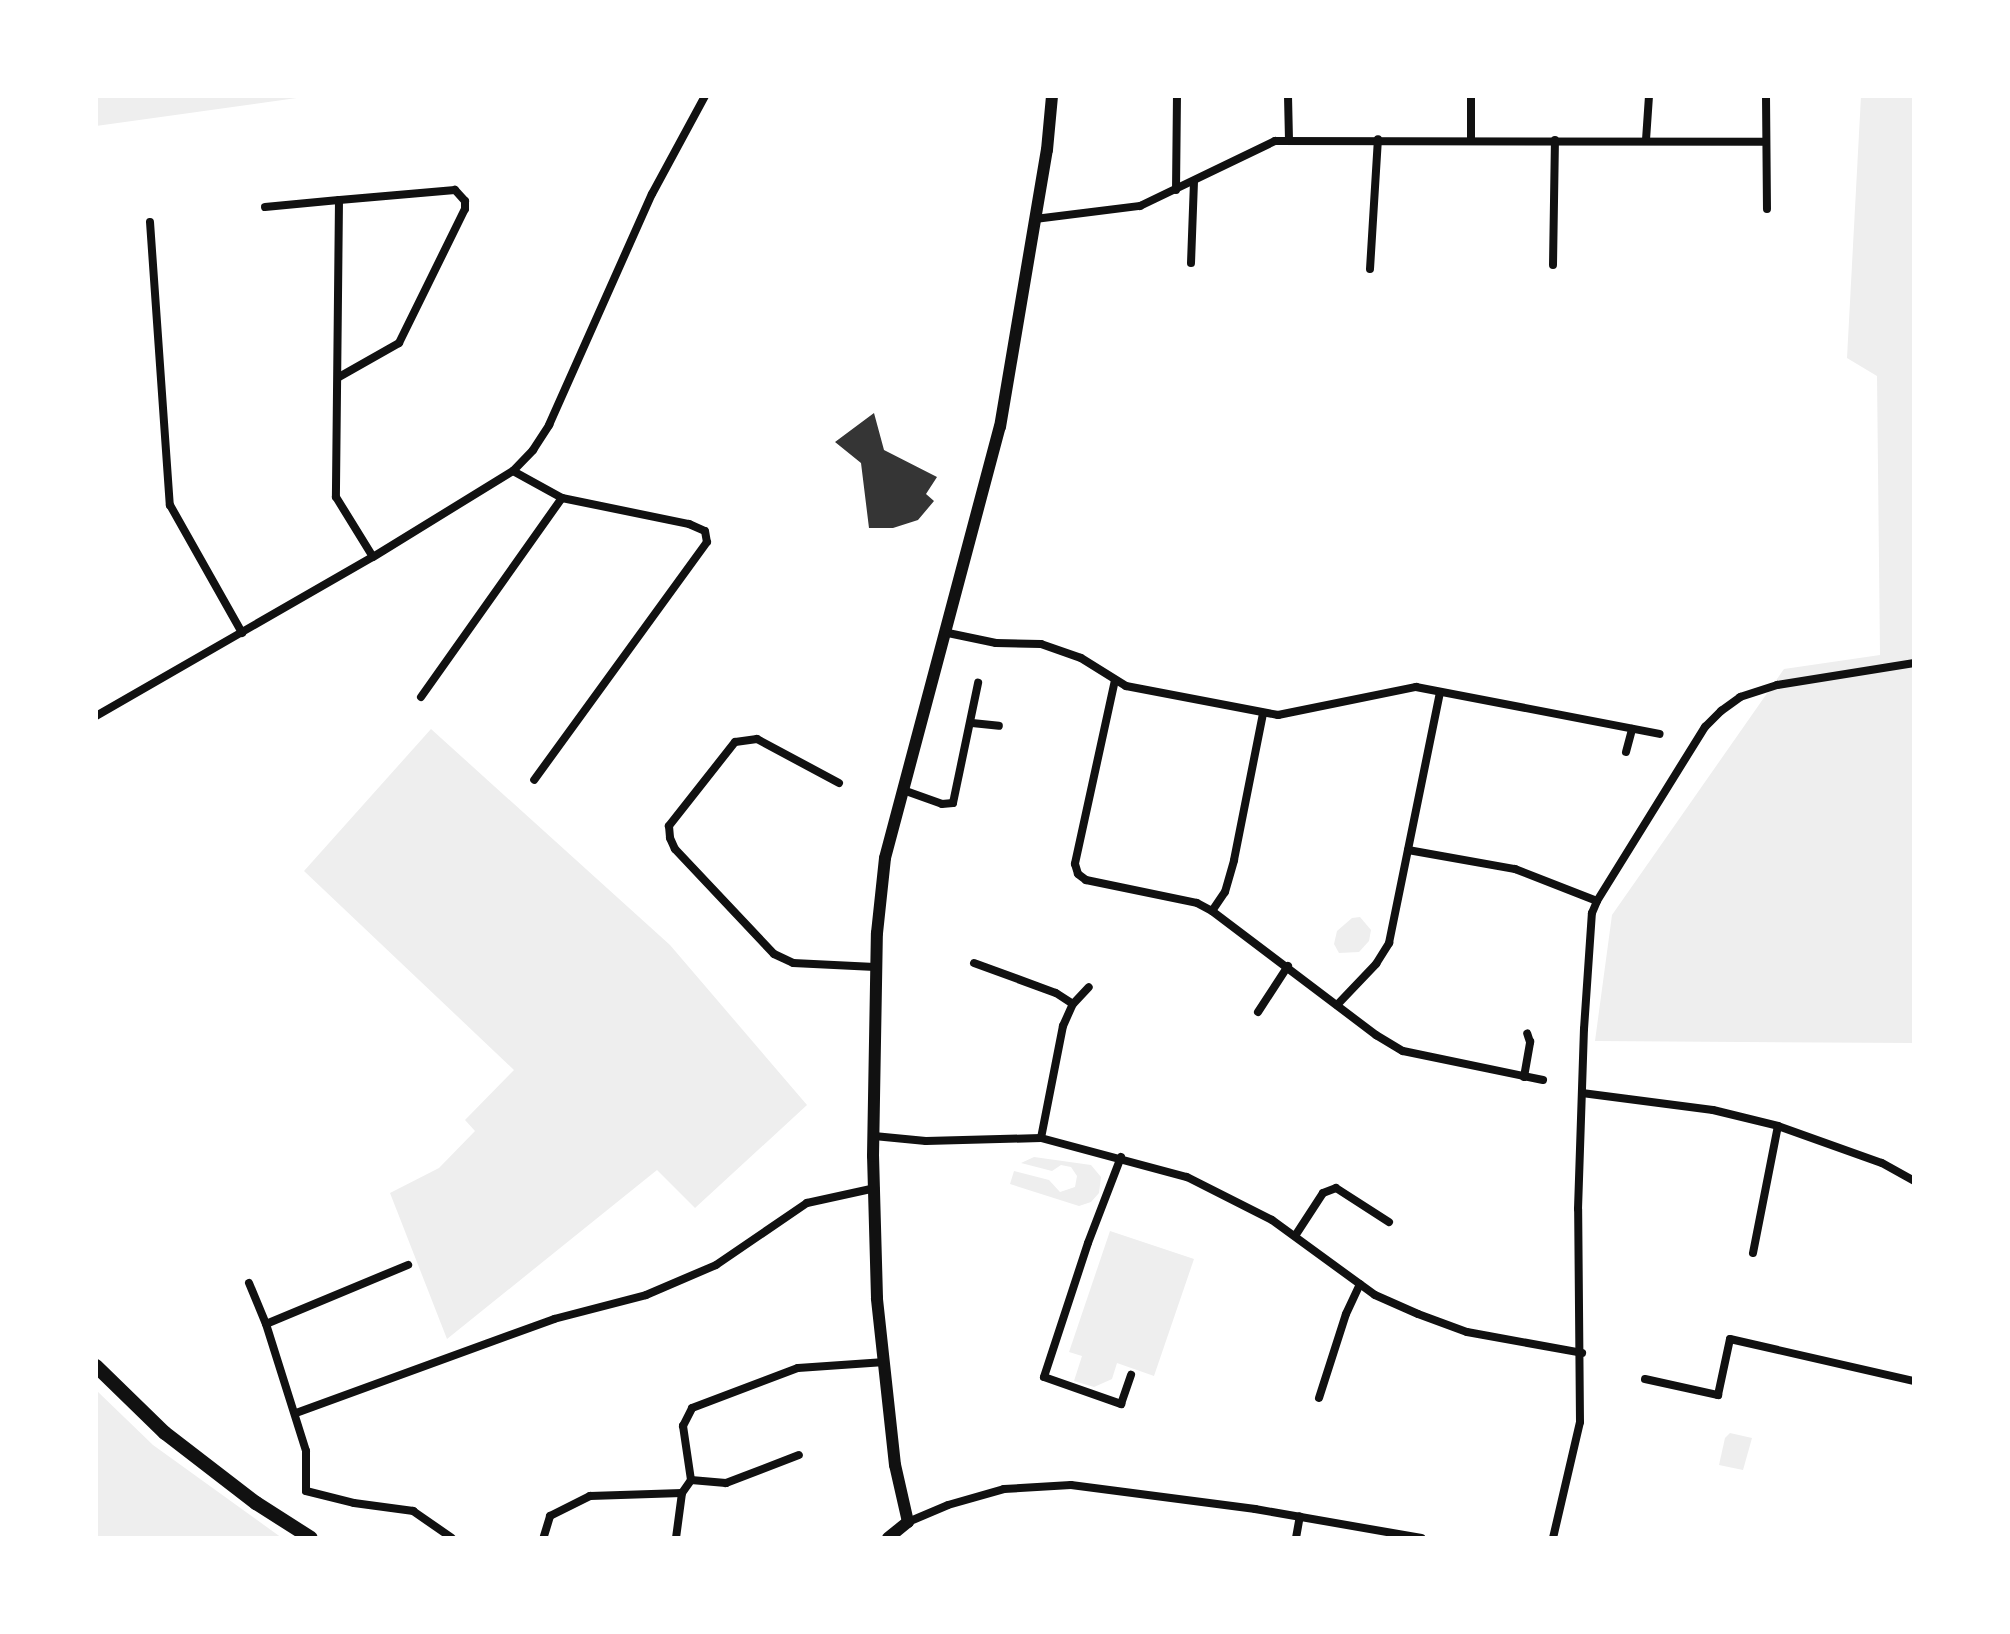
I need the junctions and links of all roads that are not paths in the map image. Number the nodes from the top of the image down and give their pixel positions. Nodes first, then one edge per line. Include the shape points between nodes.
1 (705, 96) edge
2 (1052, 96) edge
3 (1177, 96) edge
4 (1288, 96) edge
5 (1471, 96) edge
6 (1649, 96) edge
7 (1766, 96) edge
8 (1378, 139) junction
9 (1471, 139) junction
10 (1555, 140) junction
11 (1646, 140) junction
12 (1289, 141) junction
13 (1765, 142) junction
14 (1194, 182) junction
15 (1176, 190) junction
16 (339, 200) junction
17 (265, 207) dead end
18 (1767, 209) dead end
19 (1035, 219) junction
20 (150, 222) dead end
21 (1191, 263) dead end
22 (1553, 265) dead end
23 (1370, 269) dead end
24 (339, 377) junction
25 (513, 471) junction
26 (562, 498) junction
27 (373, 557) junction
28 (242, 633) junction
29 (948, 633) junction
30 (1914, 663) edge
31 (1115, 680) junction
32 (978, 683) dead end
33 (1440, 692) junction
34 (421, 697) dead end
35 (96, 703) edge
36 (1263, 713) junction
37 (99, 714) edge
38 (972, 723) junction
39 (999, 726) dead end
40 (1632, 729) junction
41 (1659, 734) dead end
42 (1626, 752) dead end
43 (534, 780) dead end
44 (839, 783) dead end
45 (903, 790) junction
46 (1408, 850) junction
47 (1597, 901) junction
48 (1212, 911) junction
49 (974, 963) dead end
50 (1288, 966) junction
51 (875, 967) junction
52 (1089, 987) dead end
53 (1073, 1004) junction
54 (1337, 1005) junction
55 (1258, 1012) dead end
56 (1527, 1033) dead end
57 (1524, 1077) junction
58 (1543, 1080) dead end
59 (1582, 1093) junction
60 (1778, 1126) junction
61 (874, 1136) junction
62 (1041, 1138) junction
63 (1121, 1157) junction
64 (1914, 1181) edge
65 (875, 1188) junction
66 (1389, 1222) dead end
67 (1295, 1236) junction
68 (1753, 1253) dead end
69 (408, 1265) dead end
70 (249, 1283) dead end
71 (1360, 1284) junction
72 (266, 1324) junction
73 (1582, 1353) junction
74 (885, 1362) junction
75 (96, 1366) edge
76 (1131, 1375) dead end
77 (1645, 1379) dead end
78 (1914, 1381) edge
79 (1319, 1398) dead end
80 (296, 1413) junction
81 (799, 1455) dead end
82 (691, 1480) junction
83 (682, 1493) junction
84 (1300, 1516) junction
85 (908, 1522) junction
86 (544, 1536) dead end
87 (311, 1538) edge
88 (452, 1538) edge
89 (676, 1538) edge
90 (888, 1538) edge
91 (1296, 1538) edge
92 (1422, 1538) edge
93 (1553, 1538) edge

1 - 25 street via 652,194 549,425
2 - 19 street
3 - 15 street
4 - 12 street
5 - 9 street
6 - 11 street
7 - 13 street
8 - 9 street
8 - 12 street
8 - 23 street
9 - 10 street
10 - 11 street
10 - 22 street
11 - 13 street
12 - 14 street via 1275,141
13 - 18 street
14 - 15 street
14 - 21 street
15 - 19 street via 1140,206
16 - 17 street
16 - 24 street
16 - 24 street via 455,190 465,209 399,343
19 - 29 street via 1000,427
20 - 28 street via 170,505
24 - 27 street via 336,497
25 - 26 street
25 - 27 street
26 - 34 street
26 - 43 street via 689,524 705,531 707,542
27 - 28 street
28 - 37 street
29 - 31 street via 1061,649
29 - 45 street
30 - 47 street via 1777,685 1740,697 1721,711 1705,727
31 - 36 street
31 - 48 street via 1075,864 1078,874
32 - 38 street
33 - 36 street via 1416,687 1294,713
33 - 40 street
33 - 46 street
35 - 37 street
36 - 48 street via 1234,860 1225,892
38 - 39 street
38 - 45 street via 953,803
40 - 41 street
40 - 42 street
44 - 51 street via 757,739 735,742 669,826 670,838 774,954 793,963
45 - 51 street via 885,858
46 - 47 street via 1515,869
46 - 54 street via 1389,943
47 - 59 street via 1592,913
48 - 50 street
49 - 53 street
50 - 54 street
50 - 55 street
51 - 61 street
52 - 53 street
53 - 62 street via 1058,1043
54 - 57 street via 1403,1051
56 - 57 street
57 - 58 street
59 - 60 street via 1713,1110
59 - 73 street via 1577,1232
60 - 64 street via 1882,1163
60 - 68 street
61 - 62 street via 926,1141
61 - 65 street
62 - 63 street
63 - 67 street via 1222,1192
63 - 76 street via 1044,1377 1121,1404
65 - 74 street via 877,1298
65 - 80 street via 807,1203 716,1265 646,1295 554,1319
66 - 67 street via 1336,1188 1323,1193
67 - 71 street
69 - 72 street
70 - 72 street
71 - 73 street via 1467,1332
71 - 79 street
72 - 80 street
73 - 93 street via 1580,1422
74 - 82 street via 798,1368 692,1408 683,1426
74 - 85 street via 895,1465
75 - 87 main road via 165,1433
77 - 78 street via 1718,1395 1730,1339
80 - 88 street via 306,1451 306,1491 413,1511
81 - 82 street via 726,1483
82 - 83 street
83 - 86 street via 590,1496 550,1516
83 - 89 street
84 - 85 street via 1071,1485 1004,1489
84 - 91 street
84 - 92 street
85 - 90 street

